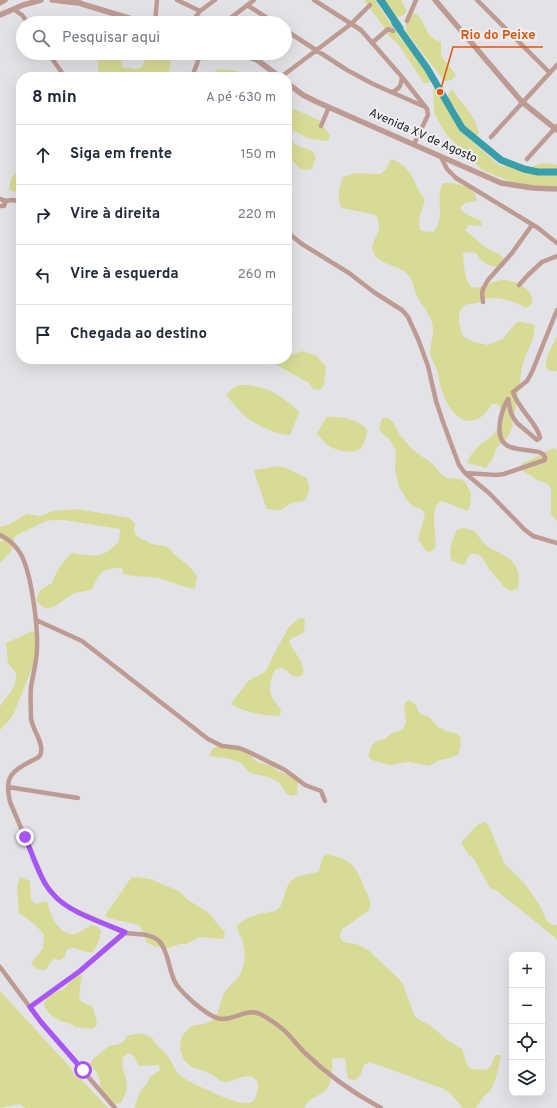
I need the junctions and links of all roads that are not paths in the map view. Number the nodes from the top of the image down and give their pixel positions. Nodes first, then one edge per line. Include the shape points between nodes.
1 (5, 0) edge
2 (41, 0) edge
3 (52, 0) edge
4 (75, 0) edge
5 (157, 0) edge
6 (177, 0) edge
7 (215, 0) edge
8 (254, 0) edge
9 (314, 0) edge
10 (416, 0) edge
11 (435, 0) edge
12 (476, 0) edge
13 (0, 3) edge
14 (82, 4) junction
15 (23, 5) junction
16 (247, 5) junction
17 (370, 5) dead end
18 (13, 9) junction
19 (200, 11) junction
20 (22, 15) joint
21 (0, 16) edge
22 (122, 16) edge
23 (156, 16) edge
24 (197, 16) edge
25 (233, 16) edge
26 (264, 16) edge
27 (407, 21) dead end
28 (351, 24) junction
29 (393, 31) dead end
30 (292, 34) edge
31 (372, 43) junction
32 (317, 50) junction
33 (53, 60) edge
34 (198, 60) edge
35 (257, 60) edge
36 (557, 65) edge
37 (61, 72) edge
38 (194, 72) edge
39 (274, 72) edge
40 (288, 72) edge
41 (550, 73) junction
42 (402, 77) junction
43 (292, 87) edge
44 (392, 92) junction
45 (522, 102) junction
46 (424, 106) junction
47 (329, 107) junction
48 (320, 126) dead end
49 (556, 128) edge
50 (491, 137) dead end
51 (414, 144) junction
52 (441, 157) junction
53 (527, 159) dead end
54 (557, 189) edge
55 (2, 200) edge
56 (16, 201) edge
57 (0, 206) edge
58 (532, 225) junction
59 (292, 236) edge
60 (557, 243) edge
61 (557, 256) edge
62 (519, 285) dead end
63 (483, 302) dead end
64 (557, 310) edge
65 (513, 392) junction
66 (508, 398) junction
67 (465, 473) junction
68 (0, 535) edge
69 (557, 542) edge
70 (36, 620) junction
71 (8, 787) junction
72 (78, 798) dead end
73 (325, 801) dead end
74 (125, 932) junction
75 (0, 967) edge
76 (30, 1007) junction
77 (115, 1108) edge
78 (381, 1108) edge

1 - 13 street
2 - 15 street
3 - 14 street
4 - 14 street
5 - 23 street
6 - 19 street
7 - 19 street
8 - 16 street
9 - 28 street
10 - 27 street
11 - 45 street
12 - 41 street
14 - 22 street
15 - 18 street
15 - 20 street
16 - 25 street
16 - 26 street
17 - 28 street
18 - 20 street
18 - 21 street
19 - 24 street
28 - 31 street via 361,30
28 - 32 street
29 - 31 street via 388,29
30 - 32 street
31 - 42 street
32 - 40 street
32 - 44 street via 347,70
33 - 37 street
34 - 38 street
35 - 39 street
36 - 41 street
41 - 45 street
42 - 44 street via 398,90
42 - 46 street
43 - 47 street, Avenida XV de Agosto
44 - 46 street
45 - 49 street
45 - 50 street
46 - 51 street via 428,115
47 - 48 street
47 - 51 street, Avenida XV de Agosto
49 - 53 street
51 - 52 street, Avenida XV de Agosto
52 - 54 street, Avenida XV de Agosto via 501,183
52 - 58 street via 447,169 456,178
55 - 56 street
55 - 57 street via 5,205
58 - 60 street
58 - 63 street via 488,280 482,294
59 - 67 street via 402,310 408,317 428,366 443,422 459,465
61 - 62 street via 542,262
64 - 65 street via 532,372 527,381
65 - 66 street
65 - 66 street via 538,431 539,440 513,417
66 - 67 street via 499,424 500,437 510,447 543,454 545,460 504,474
67 - 69 street via 533,536
68 - 70 street via 10,541 24,561
70 - 71 street via 38,632 31,688 31,720 42,746 41,755 14,772
70 - 73 street via 82,641 208,740 222,746 239,748 285,770 306,786 321,791
71 - 72 street
71 - 74 street via 12,807 45,884 52,894 64,905 79,913
74 - 76 street via 80,971
74 - 78 street via 147,935 159,940 174,982 194,1003 213,1017 220,1019 251,1013 259,1014 284,1030 304,1052 335,1079
75 - 76 street
76 - 77 street

